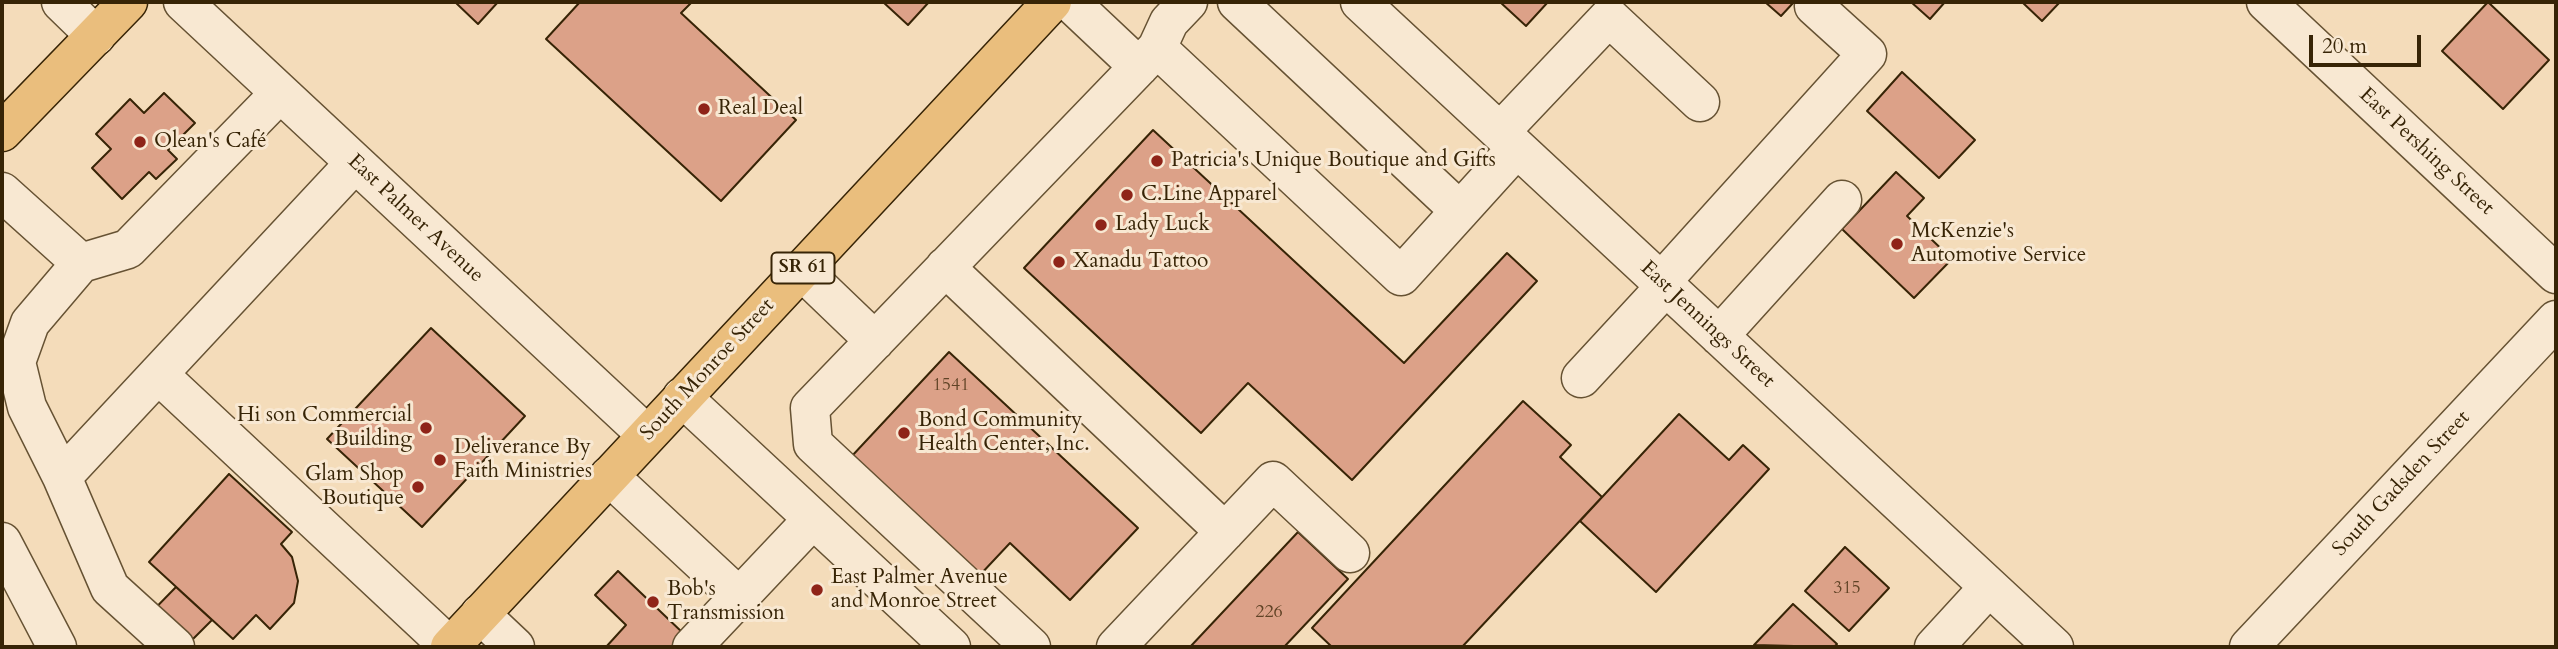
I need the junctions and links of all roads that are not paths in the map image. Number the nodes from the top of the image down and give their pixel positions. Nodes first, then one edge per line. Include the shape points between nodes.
1 (61, 2) edge
2 (128, 2) edge
3 (183, 2) edge
4 (1052, 2) edge
5 (1070, 2) edge
6 (1188, 2) edge
7 (1237, 2) edge
8 (1360, 2) edge
9 (2266, 2) edge
10 (1814, 6) dead end
11 (96, 36) junction
12 (1148, 57) junction
13 (279, 93) junction
14 (1700, 102) dead end
15 (2, 132) edge
16 (1509, 140) junction
17 (355, 163) junction
18 (2, 192) edge
19 (1842, 200) dead end
20 (1461, 211) junction
21 (81, 263) junction
22 (946, 267) junction
23 (801, 270) junction
24 (2556, 274) edge
25 (1663, 284) junction
26 (2556, 320) edge
27 (1719, 336) junction
28 (875, 341) junction
29 (158, 374) junction
30 (1581, 378) dead end
31 (682, 397) junction
32 (647, 435) junction
33 (813, 444) junction
34 (609, 476) junction
35 (62, 477) junction
36 (776, 484) junction
37 (813, 519) junction
38 (1225, 532) junction
39 (2, 542) edge
40 (1350, 554) dead end
41 (1990, 587) junction
42 (739, 597) junction
43 (480, 614) junction
44 (52, 645) edge
45 (174, 647) edge
46 (450, 647) edge
47 (515, 647) edge
48 (692, 647) edge
49 (951, 647) edge
50 (1031, 647) edge
51 (1116, 647) edge
52 (1934, 647) edge
53 (2054, 647) edge
54 (2249, 647) edge

1 - 11 street
2 - 11 main road
3 - 13 street, East Palmer Avenue
4 - 23 main road, South Monroe Street / SR 61
5 - 12 street
6 - 12 street via 1169,22
7 - 20 street
8 - 16 street, East Jennings Street
9 - 24 street, East Pershing Street
10 - 25 street via 1867,54
11 - 15 main road
12 - 20 street via 1401,276
12 - 22 street
13 - 17 street, East Palmer Avenue
13 - 21 street via 128,249
14 - 16 street via 1609,17
16 - 20 street
16 - 25 street, East Jennings Street
17 - 29 street
17 - 32 street, East Palmer Avenue
18 - 21 street
19 - 27 street
21 - 35 street via 30,323 16,362 27,407
22 - 28 street
22 - 38 street
23 - 28 street
23 - 31 main road, South Monroe Street / SR 61
25 - 27 street, East Jennings Street
25 - 30 street
26 - 54 street, South Gadsden Street
27 - 41 street, East Jennings Street
28 - 33 street via 810,408
29 - 35 street
29 - 46 street
31 - 32 main road, South Monroe Street / SR 61
31 - 36 street
32 - 34 main road, South Monroe Street / SR 61
33 - 36 street
33 - 50 street
34 - 42 street
34 - 43 main road, South Monroe Street / SR 61
35 - 45 street via 110,588
36 - 37 street
37 - 42 street
37 - 49 street
38 - 40 street via 1273,481
38 - 51 street
39 - 44 street
41 - 52 street
41 - 53 street, East Jennings Street
42 - 48 street
43 - 46 main road, South Monroe Street / SR 61
43 - 47 street

